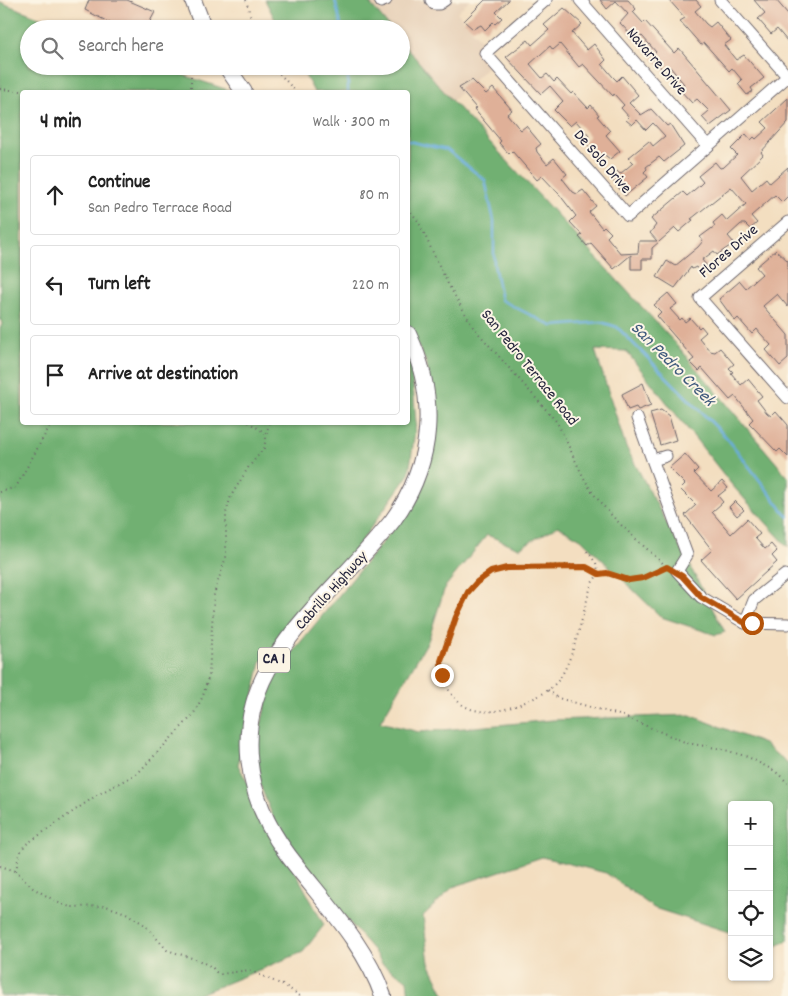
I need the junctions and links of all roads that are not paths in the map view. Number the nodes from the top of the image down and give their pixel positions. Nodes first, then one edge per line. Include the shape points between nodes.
1 (193, 0) edge
2 (431, 0) edge
3 (444, 0) edge
4 (546, 0) edge
5 (580, 0) edge
6 (720, 0) edge
7 (201, 20) edge
8 (232, 75) edge
9 (788, 77) edge
10 (243, 90) edge
11 (708, 146) junction
12 (786, 228) edge
13 (410, 339) edge
14 (788, 398) edge
15 (637, 418) dead end
16 (666, 456) dead end
17 (653, 460) junction
18 (785, 575) dead end
19 (745, 623) junction
20 (788, 624) edge
21 (383, 996) edge

1 - 7 highway
2 - 3 street via 434,4
4 - 11 street, De Solo Drive via 485,53 628,216
5 - 11 street, Navarre Drive
6 - 9 street
8 - 10 highway
9 - 11 street, De Solo Drive
12 - 14 street, Flores Drive via 700,298
13 - 21 highway, Cabrillo Highway / CA 1 via 421,367 429,406 427,443 418,474 407,500 393,520 271,664 254,704 248,744 253,789 268,825 359,949
15 - 17 street
16 - 17 street
17 - 19 street via 687,555 677,571 701,597
18 - 19 street via 754,600
19 - 20 street

